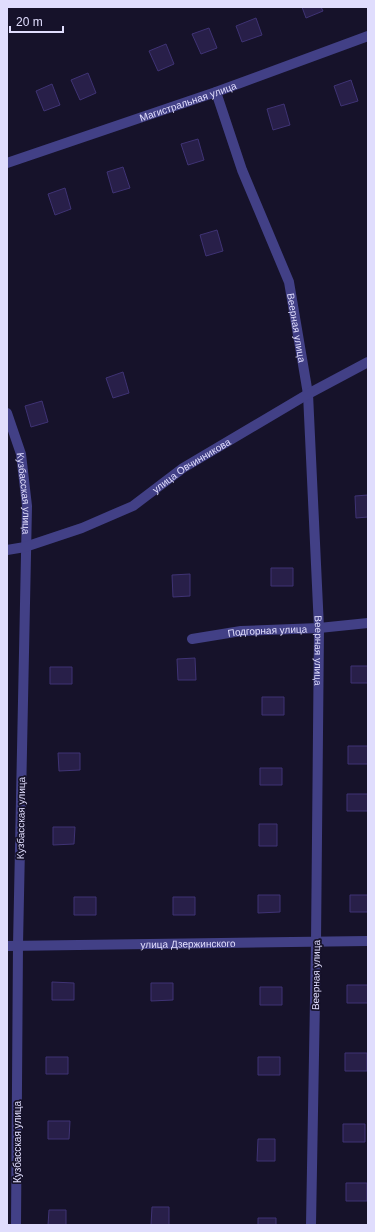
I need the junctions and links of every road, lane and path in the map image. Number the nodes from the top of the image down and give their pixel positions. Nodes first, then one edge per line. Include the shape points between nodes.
1 (368, 36) edge
2 (216, 92) junction
3 (7, 163) edge
4 (368, 362) edge
5 (308, 394) junction
6 (7, 413) edge
7 (25, 547) junction
8 (7, 550) edge
9 (368, 623) edge
10 (319, 628) junction
11 (192, 639) dead end
12 (368, 941) edge
13 (316, 942) junction
14 (7, 946) edge
15 (18, 946) junction
16 (16, 1225) edge
17 (310, 1225) edge

1 - 2 street, Магистральная улица
2 - 3 street, Магистральная улица
2 - 5 street, Веерная улица via 242,170 289,282
4 - 5 street, улица Овчинникова
5 - 7 street, улица Овчинникова via 184,468 133,506 82,528
5 - 10 street, Веерная улица
6 - 7 street, Кузбасская улица via 21,454 27,506
7 - 8 street, улица Овчинникова
7 - 15 street, Кузбасская улица
9 - 10 street, Подгорная улица
10 - 11 street, Подгорная улица via 241,630
10 - 13 street, Веерная улица
12 - 13 street, улица Дзержинского
13 - 15 street, улица Дзержинского
13 - 17 street, Веерная улица
14 - 15 street, улица Дзержинского
15 - 16 street, Кузбасская улица

